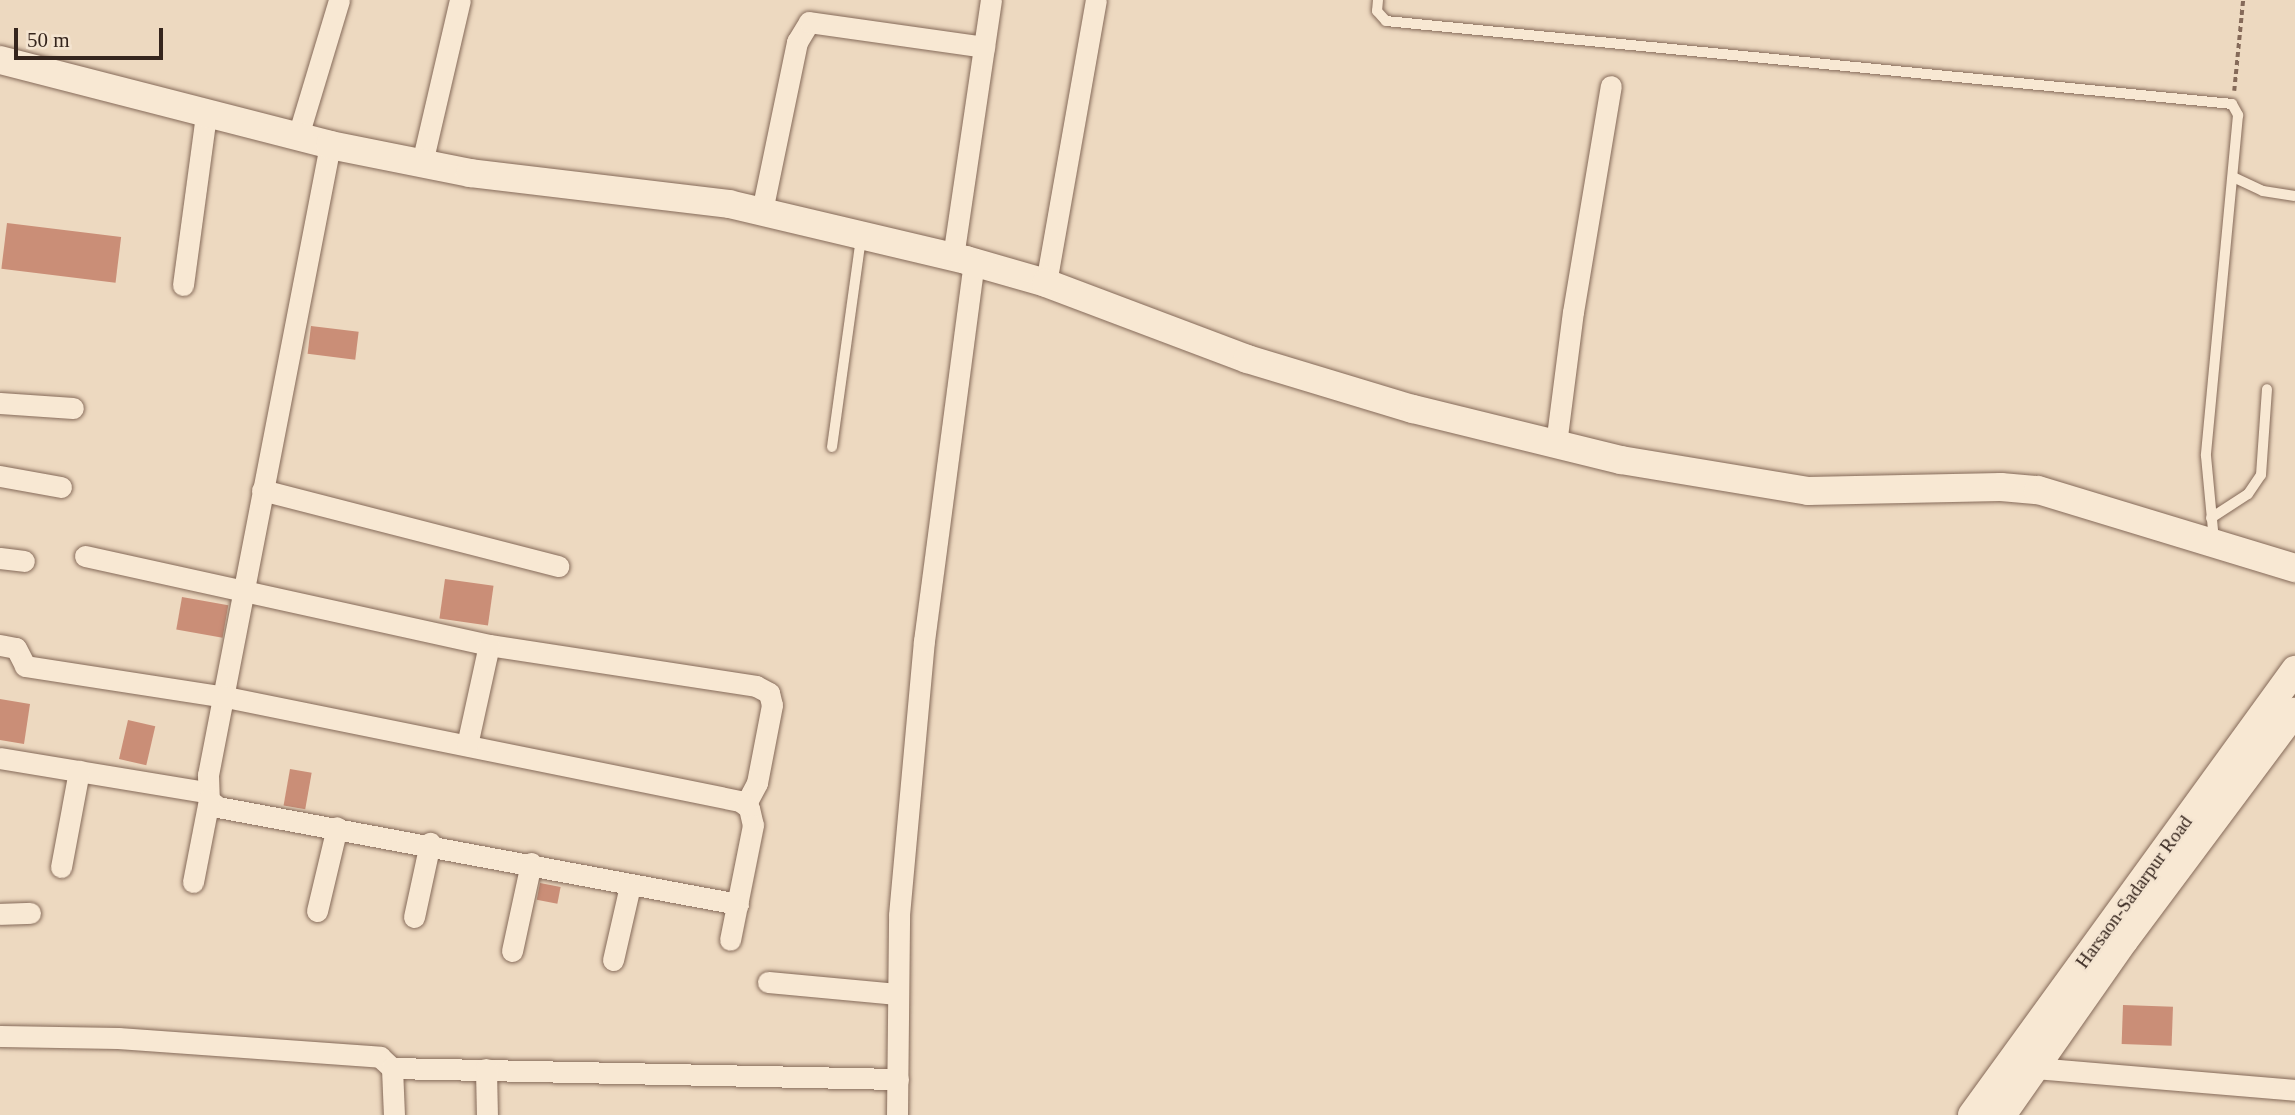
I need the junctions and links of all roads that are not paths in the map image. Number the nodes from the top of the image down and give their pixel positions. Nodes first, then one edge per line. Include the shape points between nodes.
1 (339, 0) edge
2 (460, 0) edge
3 (991, 0) edge
4 (1096, 0) edge
5 (1378, 0) edge
6 (984, 47) junction
7 (0, 60) edge
8 (1611, 86) dead end
9 (206, 114) junction
10 (298, 136) junction
11 (330, 145) junction
12 (422, 163) junction
13 (2233, 177) junction
14 (2295, 196) edge
15 (762, 211) junction
16 (862, 235) junction
17 (963, 259) junction
18 (1046, 283) junction
19 (183, 285) dead end
20 (2267, 389) dead end
21 (0, 403) edge
22 (73, 408) dead end
23 (1556, 444) junction
24 (832, 447) dead end
25 (0, 476) edge
26 (61, 486) dead end
27 (262, 490) junction
28 (2213, 529) junction
29 (85, 556) dead end
30 (0, 558) edge
31 (24, 561) dead end
32 (558, 566) dead end
33 (2295, 568) edge
34 (246, 594) junction
35 (0, 645) edge
36 (489, 645) junction
37 (2295, 670) edge
38 (226, 697) junction
39 (2295, 712) edge
40 (467, 745) junction
41 (0, 758) edge
42 (79, 771) junction
43 (208, 796) junction
44 (746, 804) junction
45 (337, 827) junction
46 (430, 844) junction
47 (531, 863) junction
48 (61, 867) dead end
49 (193, 882) dead end
50 (630, 886) junction
51 (738, 904) junction
52 (317, 911) dead end
53 (0, 914) edge
54 (30, 914) dead end
55 (414, 917) dead end
56 (730, 940) dead end
57 (512, 951) dead end
58 (613, 960) dead end
59 (768, 982) dead end
60 (897, 994) junction
61 (0, 1036) edge
62 (392, 1068) junction
63 (2035, 1068) junction
64 (486, 1069) junction
65 (898, 1079) junction
66 (2295, 1090) edge
67 (394, 1115) edge
68 (487, 1115) edge
69 (897, 1115) edge
70 (1972, 1115) edge
71 (2002, 1115) edge

1 - 10 street
2 - 12 street
3 - 6 street
4 - 18 street
5 - 13 lane via 1377,11 1386,22 2232,104 2238,115
6 - 15 street via 808,22 797,42
6 - 17 street
7 - 9 street
8 - 23 street
9 - 10 street
9 - 19 street
10 - 11 street
11 - 12 street
11 - 27 street
12 - 15 street
13 - 14 lane via 2263,191
13 - 28 lane via 2206,456
15 - 16 street
16 - 17 street
16 - 24 lane
17 - 18 street
17 - 60 street via 899,915
18 - 23 street via 1247,359 1413,409
20 - 28 lane via 2261,475
21 - 22 street
23 - 28 street via 1733,482 1808,491 2001,487 2038,491
25 - 26 street
27 - 32 street
27 - 34 street
28 - 33 street
29 - 34 street
30 - 31 street
34 - 36 street
34 - 38 street
35 - 38 street via 16,648 25,666
36 - 40 street
36 - 44 street via 764,689 772,705 757,783
37 - 70 street, Harsaon-Sadarpur Road
38 - 40 street
38 - 43 street
39 - 63 street, Harsaon-Sadarpur Road
40 - 44 street
41 - 42 street
42 - 43 street
42 - 48 street
43 - 45 street via 218,807
43 - 49 street
44 - 51 street via 753,825
45 - 46 street
45 - 52 street
46 - 47 street
46 - 55 street
47 - 50 street
47 - 57 street
50 - 51 street
50 - 58 street
51 - 56 street
53 - 54 street
59 - 60 street
60 - 65 street
61 - 62 street via 118,1038 368,1056 380,1057
62 - 64 street
62 - 67 street
63 - 66 street
63 - 71 street, Harsaon-Sadarpur Road
64 - 65 street
64 - 68 street
65 - 69 street

